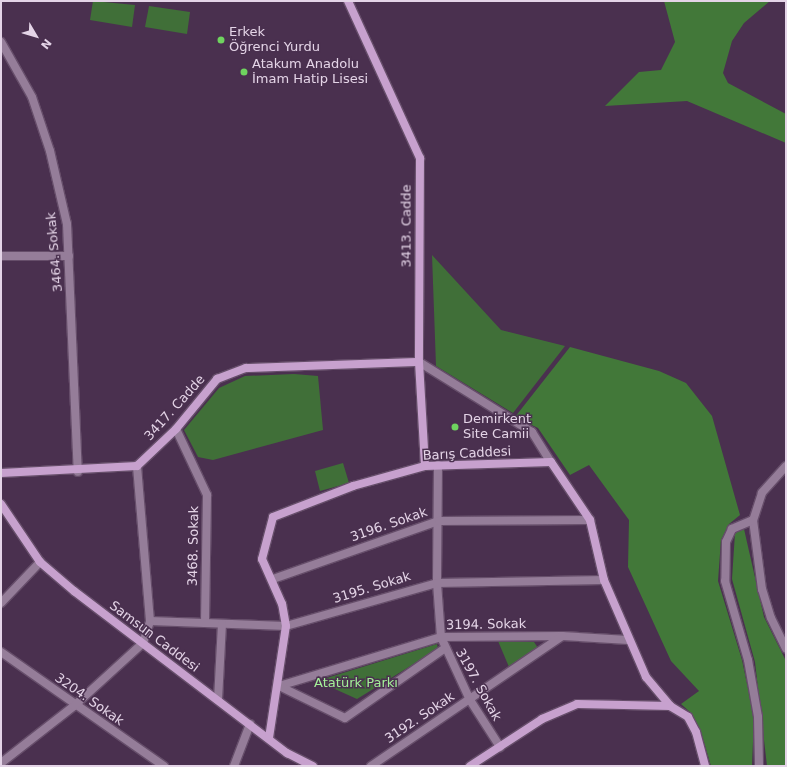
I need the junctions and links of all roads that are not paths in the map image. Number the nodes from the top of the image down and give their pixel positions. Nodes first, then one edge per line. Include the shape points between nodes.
1 (348, 1) edge
2 (1, 42) edge
3 (3, 54) edge
4 (1, 256) edge
5 (69, 256) junction
6 (419, 362) junction
7 (176, 429) junction
8 (551, 462) junction
9 (438, 464) junction
10 (137, 466) junction
11 (425, 466) junction
12 (783, 468) edge
13 (78, 472) junction
14 (1, 473) edge
15 (1, 504) edge
16 (590, 520) junction
17 (753, 520) junction
18 (439, 521) junction
19 (40, 562) junction
20 (273, 578) junction
21 (604, 580) junction
22 (437, 583) junction
23 (1, 603) edge
24 (150, 621) junction
25 (205, 623) junction
26 (222, 624) junction
27 (286, 626) junction
28 (562, 636) junction
29 (441, 637) junction
30 (628, 640) junction
31 (143, 643) junction
32 (444, 649) junction
33 (786, 649) edge
34 (1, 652) edge
35 (279, 686) junction
36 (218, 700) junction
37 (470, 700) junction
38 (74, 706) junction
39 (670, 706) junction
40 (250, 724) junction
41 (269, 738) junction
42 (500, 747) junction
43 (1, 763) edge
44 (164, 766) edge
45 (234, 766) edge
46 (313, 766) edge
47 (371, 766) edge
48 (470, 766) edge
49 (705, 766) edge
50 (759, 766) edge

1 - 6 street, 3413. Cadde via 420,158
2 - 3 street, 3464. Sokak
3 - 5 street, 3464. Sokak via 32,97 50,151 67,224
4 - 5 street
5 - 13 street, 3464. Sokak
6 - 7 street, 3417. Cadde via 246,368 217,379
6 - 8 street via 532,432
6 - 11 street, 3413. Cadde
7 - 10 street, 3417. Cadde
7 - 25 street, 3468. Sokak via 207,495
8 - 9 street, Barış Caddesi
8 - 16 street
9 - 11 street, Barış Caddesi
9 - 18 street, 3197. Sokak
10 - 13 street
10 - 24 street
11 - 20 street, Barış Caddesi via 353,486 273,517 262,559
12 - 17 street via 762,493
13 - 14 street
15 - 19 street, Samsun Caddesi
16 - 18 street, 3196. Sokak
16 - 21 street
17 - 33 street via 762,589 770,618
17 - 50 street via 732,529 726,542 725,581 748,660 758,717
18 - 20 street, 3196. Sokak
18 - 22 street, 3197. Sokak
19 - 23 street
19 - 31 street, Samsun Caddesi
20 - 27 street, Barış Caddesi
21 - 22 street, 3195. Sokak
21 - 30 street
22 - 27 street, 3195. Sokak
22 - 29 street, 3197. Sokak
24 - 25 street, 3195. Sokak
24 - 31 street
25 - 26 street, 3195. Sokak
26 - 27 street, 3195. Sokak
26 - 36 street
27 - 35 street, Barış Caddesi
28 - 29 street, 3194. Sokak
28 - 30 street, 3194. Sokak
28 - 37 street, 3192. Sokak
29 - 32 street, 3197. Sokak
29 - 35 street, 3194. Sokak
30 - 39 street via 646,677
31 - 36 street, Samsun Caddesi
31 - 38 street
32 - 35 street via 345,718
32 - 37 street, 3197. Sokak
34 - 38 street, 3204. Sokak
35 - 41 street, Barış Caddesi
36 - 40 street, Samsun Caddesi
37 - 42 street, 3197. Sokak
37 - 47 street, 3192. Sokak
38 - 43 street
38 - 44 street, 3204. Sokak
39 - 42 street via 577,704 542,719
39 - 49 street via 688,717 696,732
40 - 41 street, Samsun Caddesi
40 - 45 street
41 - 46 street, Samsun Caddesi via 287,753
42 - 48 street

